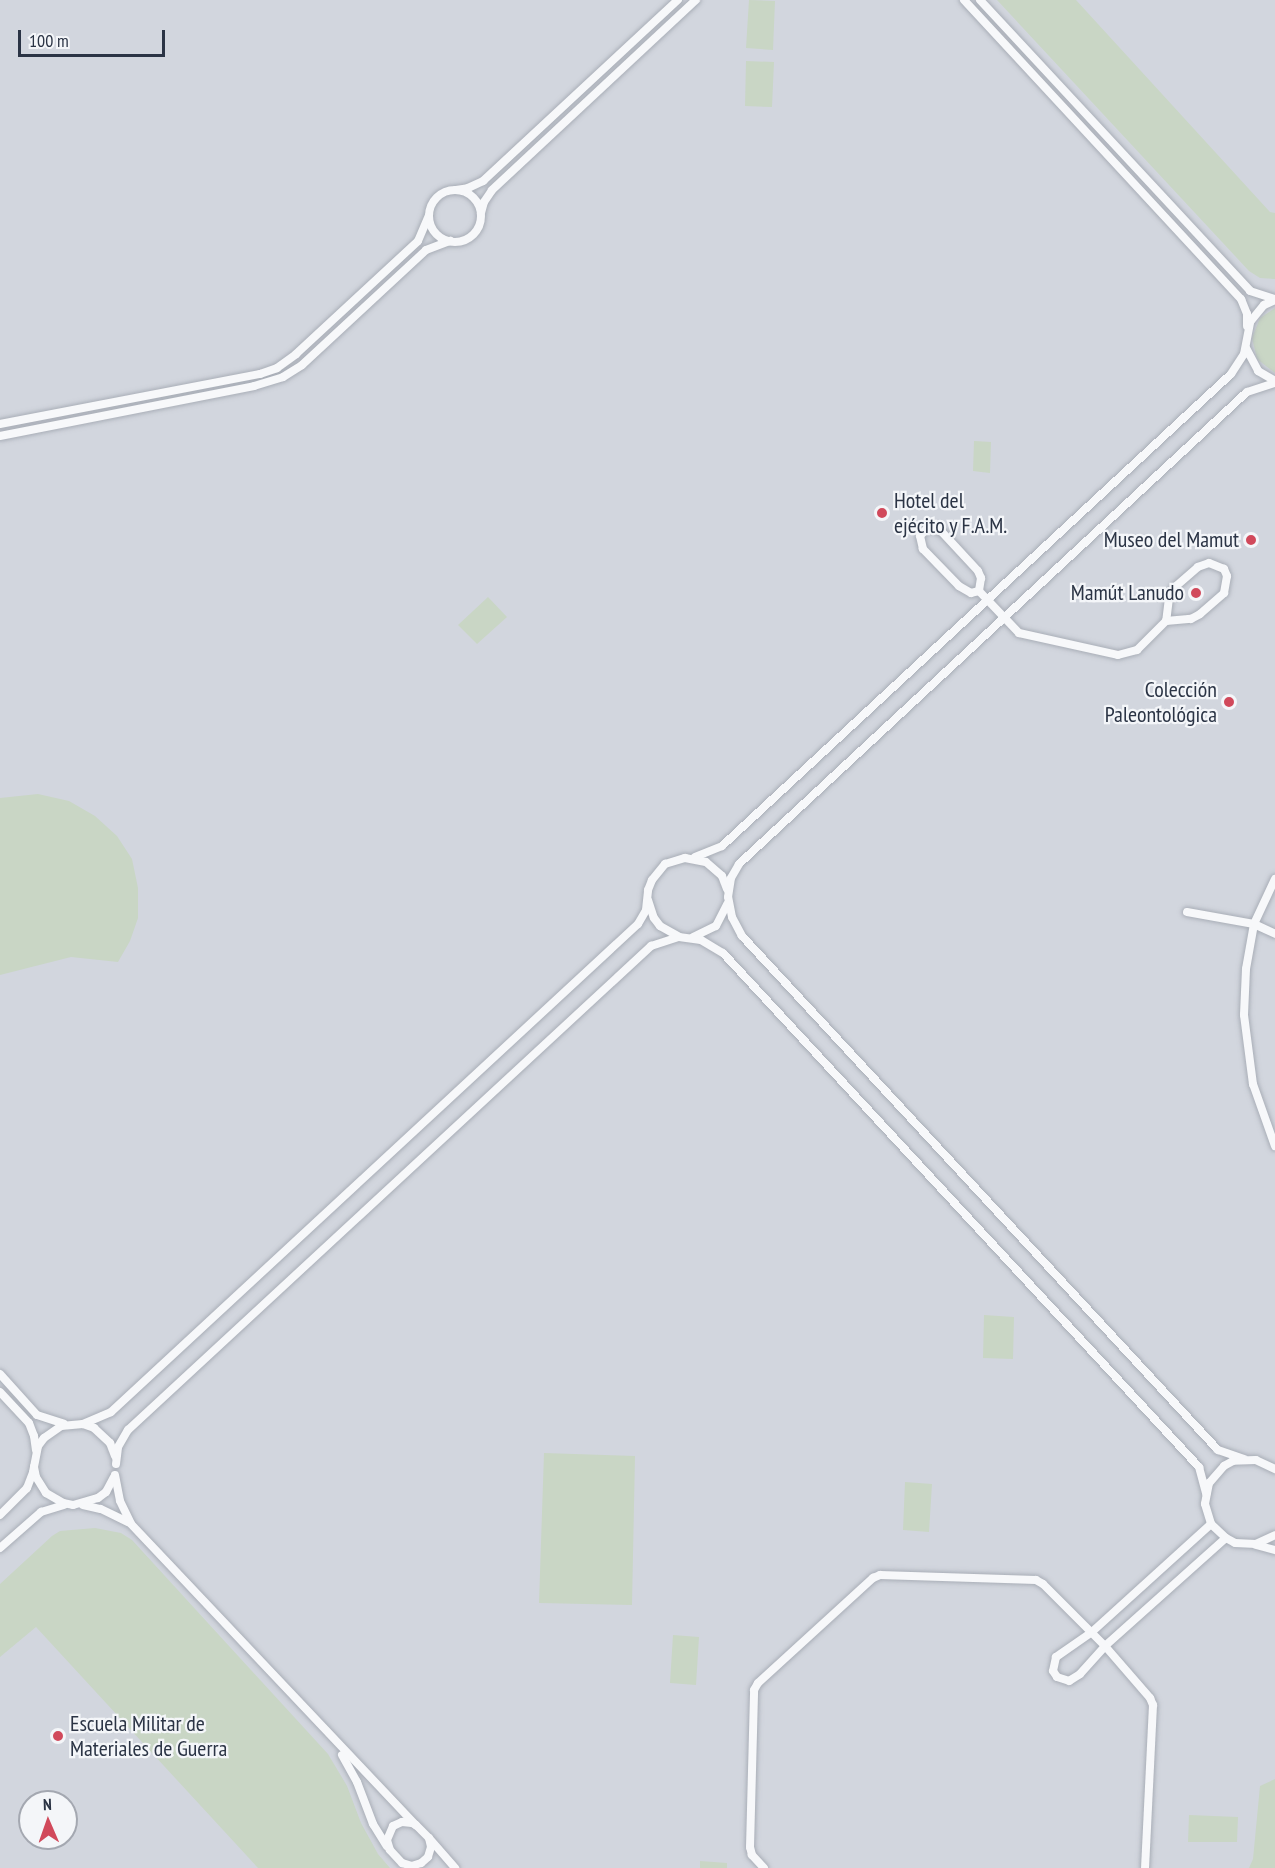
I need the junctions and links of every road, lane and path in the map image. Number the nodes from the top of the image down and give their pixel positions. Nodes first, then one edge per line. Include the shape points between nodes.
1 (678, 0) edge
2 (696, 0) edge
3 (964, 0) edge
4 (980, 0) edge
5 (607, 66) junction
6 (615, 75) junction
7 (595, 76) junction
8 (605, 76) junction
9 (604, 86) junction
10 (456, 190) junction
11 (481, 213) junction
12 (429, 215) junction
13 (450, 241) junction
14 (1275, 299) edge
15 (1246, 332) junction
16 (1246, 343) junction
17 (1275, 382) edge
18 (0, 424) edge
19 (0, 436) edge
20 (979, 591) junction
21 (987, 600) junction
22 (1003, 618) junction
23 (1166, 621) junction
24 (685, 858) junction
25 (1275, 879) edge
26 (728, 897) junction
27 (648, 900) junction
28 (1187, 912) dead end
29 (1254, 924) junction
30 (1275, 934) edge
31 (686, 937) junction
32 (1275, 1146) edge
33 (0, 1374) edge
34 (0, 1392) edge
35 (72, 1424) junction
36 (83, 1424) junction
37 (35, 1456) junction
38 (1244, 1459) junction
39 (1256, 1460) junction
40 (1275, 1460) edge
41 (116, 1464) junction
42 (34, 1467) junction
43 (1275, 1469) edge
44 (115, 1475) junction
45 (1206, 1494) junction
46 (76, 1505) junction
47 (0, 1515) edge
48 (131, 1524) junction
49 (1211, 1524) junction
50 (1275, 1535) edge
51 (1226, 1538) junction
52 (1246, 1544) junction
53 (0, 1548) edge
54 (1275, 1550) edge
55 (1140, 1591) junction
56 (1152, 1604) junction
57 (1092, 1632) junction
58 (1105, 1646) junction
59 (330, 1736) junction
60 (416, 1825) junction
61 (429, 1838) junction
62 (390, 1850) junction
63 (405, 1865) edge
64 (455, 1868) edge
65 (764, 1868) edge
66 (1145, 1868) edge

1 - 5 street
2 - 6 street
3 - 15 street via 1241,299 1247,314
4 - 14 street via 1250,291
5 - 7 street
5 - 8 street
6 - 8 street
6 - 9 street
7 - 8 street
7 - 10 street via 483,181
8 - 9 street
9 - 11 street via 492,190
10 - 11 street via 475,198
10 - 12 street via 437,197
11 - 13 street via 473,235
12 - 13 street via 436,234
12 - 18 street via 418,241 277,368
13 - 19 street via 426,250 304,363 283,377 254,387
14 - 15 street via 1256,313
15 - 16 street
16 - 17 street via 1252,363
16 - 21 street via 1242,359 1231,374
17 - 22 street via 1247,392
20 - 20 street via 972,593 959,586 923,549 920,536 928,527 941,531 978,571
20 - 21 street
21 - 22 street
21 - 24 street via 722,846 704,855
22 - 23 street via 1019,633 1118,655 1137,650
22 - 26 street via 739,864 731,878
23 - 23 street via 1200,615 1224,593 1224,569 1209,563 1198,567 1174,588
24 - 26 street via 715,868
24 - 27 street via 657,871
25 - 29 street
26 - 31 street via 723,918 716,926
26 - 38 street via 741,936 1218,1450
27 - 31 street via 660,926
27 - 36 street via 634,928 111,1412
28 - 29 street
29 - 30 street
29 - 32 street via 1246,969 1246,1038 1257,1095
31 - 41 street via 651,945 128,1430 118,1447
31 - 45 street via 708,942 731,962 1199,1467
33 - 35 street via 37,1414 54,1422
34 - 37 street via 29,1423
35 - 36 street
35 - 37 street via 52,1431 38,1446
36 - 41 street via 94,1428 110,1443
37 - 42 street
38 - 39 street
38 - 45 street via 1224,1466 1209,1483
39 - 40 street
39 - 43 street
41 - 44 street
42 - 46 street via 46,1493
42 - 47 street via 23,1493
44 - 46 street via 106,1492
44 - 48 street via 120,1501
45 - 49 street
46 - 48 street via 101,1509
46 - 53 street via 59,1505 40,1512
48 - 59 street
49 - 51 street
49 - 55 street
50 - 52 street
51 - 52 street
51 - 56 street
52 - 54 street
55 - 56 street
55 - 57 street
56 - 58 street
57 - 58 street
57 - 58 street via 1056,1657 1053,1671 1057,1677 1076,1678
57 - 65 street via 1036,1580 880,1575 873,1578 754,1690 750,1847
58 - 66 street via 1153,1705
59 - 60 street
59 - 62 street
60 - 61 street
60 - 62 street via 402,1822 393,1826 387,1840
61 - 63 street via 431,1848 425,1860
61 - 64 street
62 - 63 street

